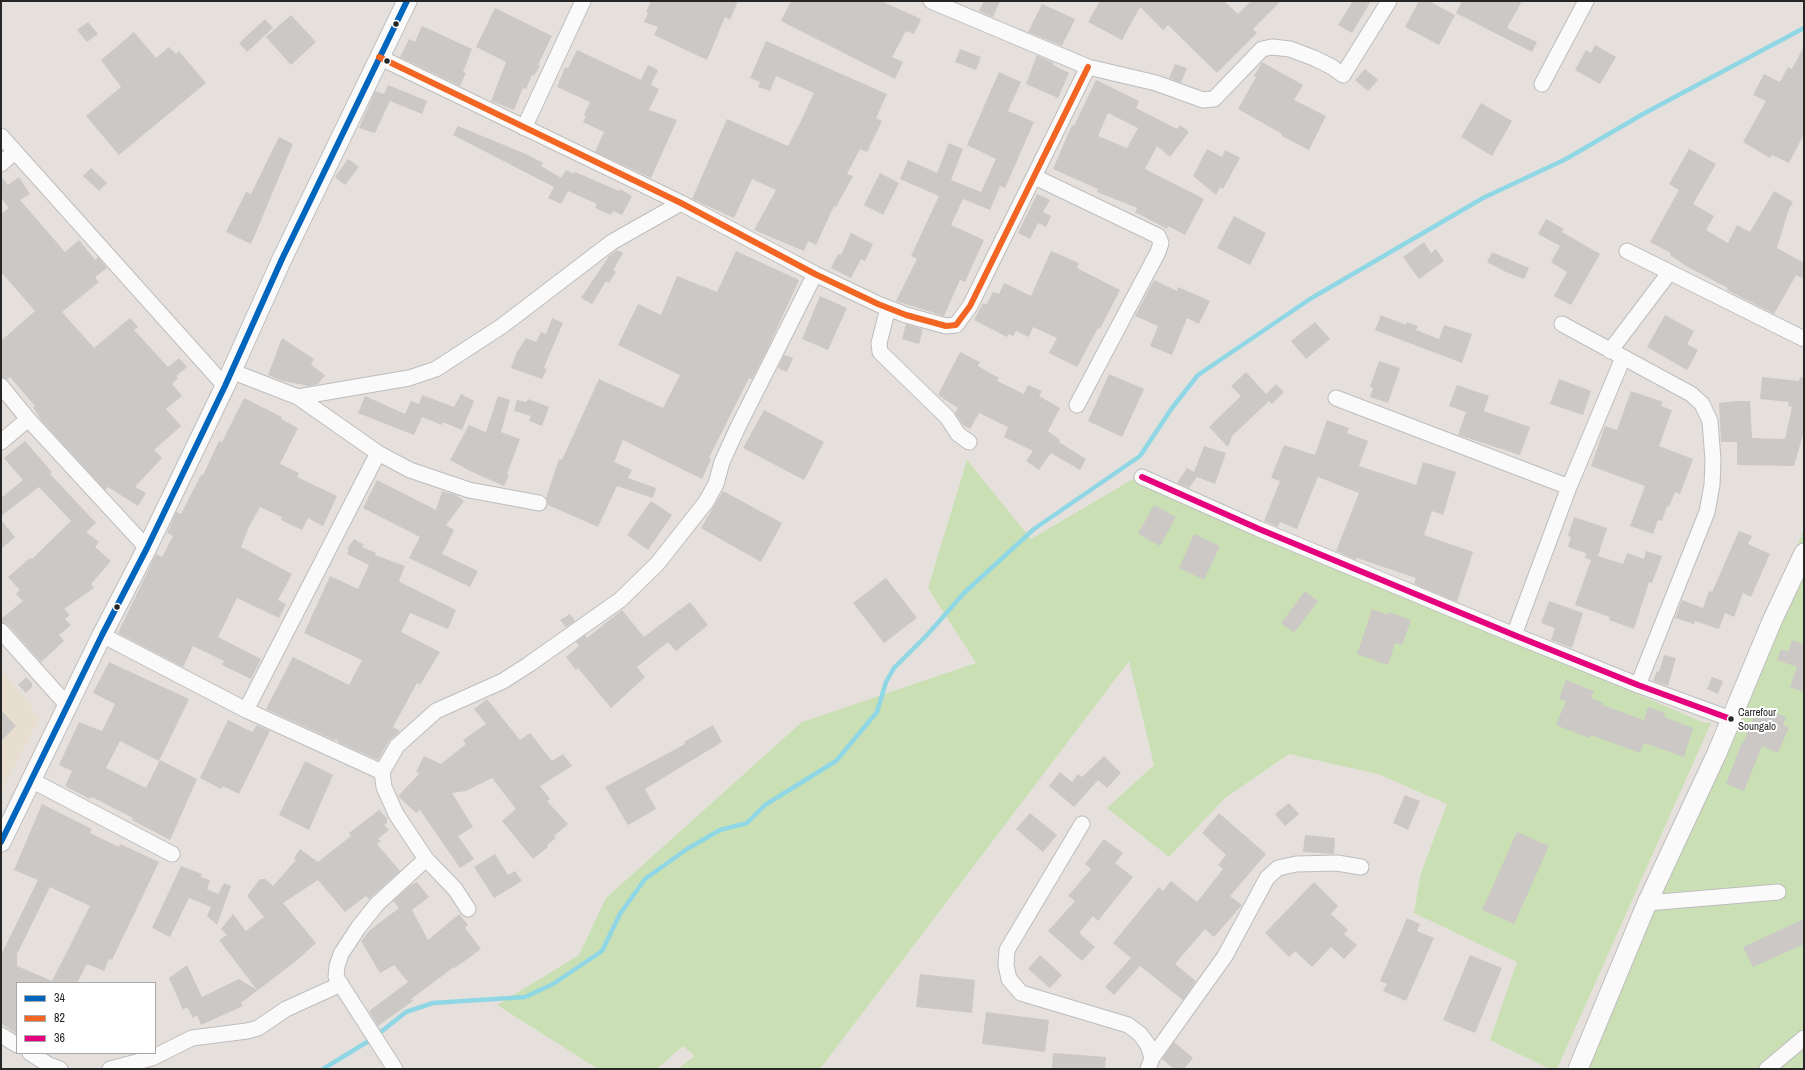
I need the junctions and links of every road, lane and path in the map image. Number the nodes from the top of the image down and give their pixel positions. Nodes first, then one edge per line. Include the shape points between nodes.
1 (407, 1) edge
2 (583, 1) edge
3 (931, 1) edge
4 (1389, 1) edge
5 (1586, 1) edge
6 (379, 57) junction
7 (1088, 66) junction
8 (1542, 84) dead end
9 (524, 128) junction
10 (1, 136) edge
11 (14, 152) junction
12 (1, 164) edge
13 (1035, 177) junction
14 (681, 203) junction
15 (1627, 251) dead end
16 (1669, 273) junction
17 (816, 274) junction
18 (888, 308) junction
19 (1562, 324) dead end
20 (1804, 339) edge
21 (1617, 354) junction
22 (228, 379) junction
23 (1, 386) edge
24 (298, 397) junction
25 (1336, 398) dead end
26 (1077, 405) dead end
27 (28, 419) junction
28 (1, 442) edge
29 (969, 442) dead end
30 (378, 453) junction
31 (1142, 477) dead end
32 (1569, 487) junction
33 (539, 503) dead end
34 (147, 548) junction
35 (1804, 552) edge
36 (1, 631) edge
37 (102, 635) junction
38 (1514, 635) junction
39 (1638, 685) junction
40 (68, 706) junction
41 (246, 710) junction
42 (1731, 718) junction
43 (382, 772) junction
44 (31, 780) junction
45 (1082, 824) dead end
46 (1, 842) edge
47 (172, 854) dead end
48 (426, 859) junction
49 (1361, 867) dead end
50 (1778, 892) dead end
51 (1647, 903) junction
52 (468, 909) dead end
53 (341, 984) junction
54 (1, 1035) edge
55 (1804, 1038) edge
56 (16, 1044) edge
57 (32, 1054) edge
58 (1150, 1064) edge
59 (60, 1069) edge
60 (110, 1069) edge
61 (395, 1069) edge
62 (1578, 1069) edge
63 (1767, 1069) edge

1 - 6 street
2 - 9 street
3 - 7 street
4 - 7 street via 1343,75 1332,67 1290,49 1272,47 1262,49 1214,99 1203,100 1156,83
5 - 8 street
6 - 9 street
6 - 22 street via 282,259
7 - 13 street
9 - 14 street
10 - 11 street
11 - 12 street
11 - 22 street
13 - 18 street via 970,306 956,325 946,326 929,322
13 - 26 street via 1158,236 1161,243
14 - 17 street
14 - 24 street via 612,242 502,326 436,369 409,378
15 - 16 street
16 - 20 street
16 - 21 street
17 - 18 street
17 - 43 street via 738,427 712,490 693,519 657,564 620,600 528,665 503,681 436,711 397,746
18 - 29 street via 879,343 880,352 947,417 958,434
19 - 21 street
21 - 32 street
21 - 39 street via 1691,394 1702,404 1710,421 1713,460 1707,512
22 - 24 street
22 - 34 street
23 - 27 street
24 - 30 street
25 - 32 street
27 - 28 street
27 - 34 street
30 - 33 street via 410,470 469,490
30 - 41 street
31 - 38 street via 1259,529
32 - 38 street
34 - 37 street
35 - 42 street
36 - 40 street
37 - 40 street
37 - 41 street
38 - 39 street
39 - 42 street
40 - 44 street
41 - 43 street
42 - 51 street
43 - 48 street via 384,787 396,814
44 - 46 street
44 - 47 street
45 - 58 street via 1007,950 1006,965 1009,979 1021,993 1128,1025 1140,1034 1148,1045
48 - 52 street via 455,889
48 - 53 street via 377,904 340,954 336,977
49 - 58 street via 1337,862 1296,864 1278,868 1267,878 1225,956
50 - 51 street
51 - 62 street
53 - 60 street via 286,1009 258,1028 192,1038 152,1058
53 - 61 street
54 - 56 street
55 - 63 street
57 - 59 street

